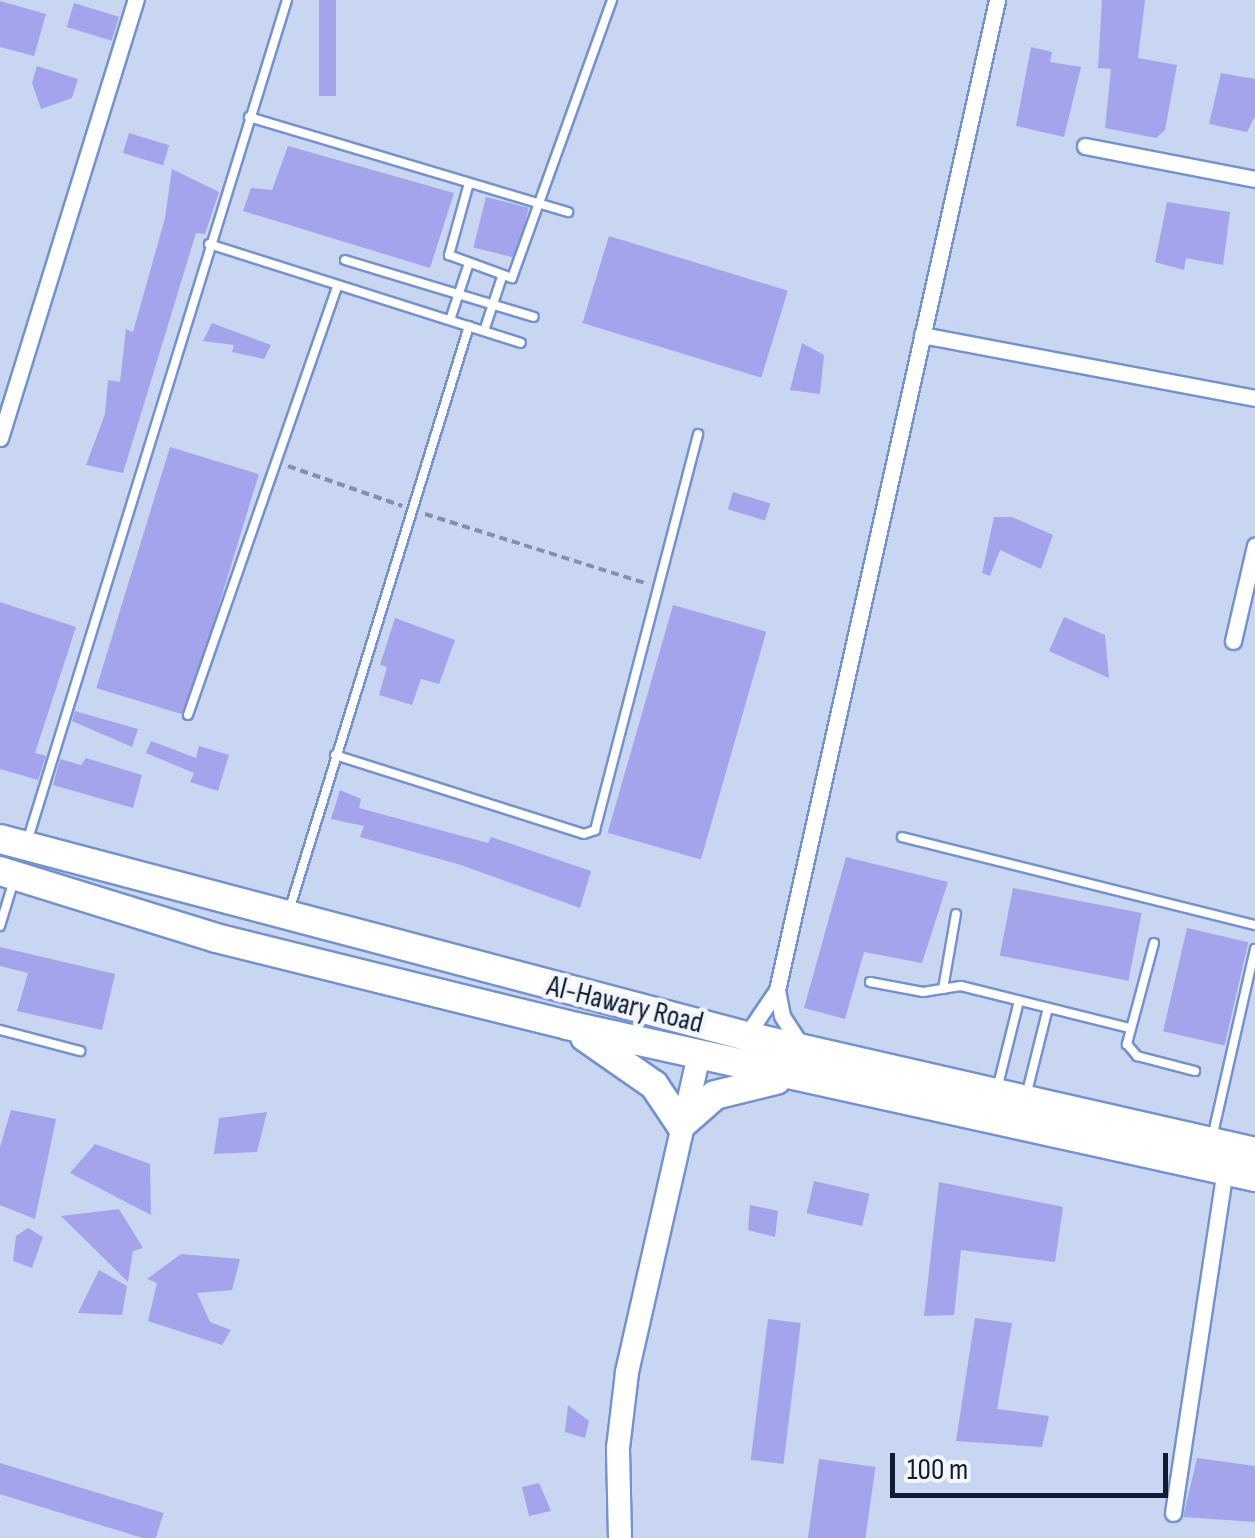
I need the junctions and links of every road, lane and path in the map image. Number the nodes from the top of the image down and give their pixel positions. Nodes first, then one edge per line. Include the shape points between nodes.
1 (136, 0) edge
2 (287, 0) edge
3 (612, 0) edge
4 (997, 0) edge
5 (249, 118) junction
6 (1086, 146) dead end
7 (1255, 178) edge
8 (469, 183) junction
9 (540, 204) junction
10 (568, 212) dead end
11 (209, 244) junction
12 (345, 260) dead end
13 (468, 266) junction
14 (502, 277) junction
15 (338, 285) junction
16 (458, 295) junction
17 (492, 305) junction
18 (534, 318) dead end
19 (450, 320) junction
20 (469, 326) junction
21 (484, 331) junction
22 (922, 335) junction
23 (520, 343) dead end
24 (1255, 398) edge
25 (698, 434) dead end
26 (0, 438) edge
27 (277, 462) junction
28 (412, 510) junction
29 (1255, 546) edge
30 (659, 587) junction
31 (1250, 588) edge
32 (1233, 642) dead end
33 (188, 715) dead end
34 (335, 755) junction
35 (902, 836) dead end
36 (13, 843) edge
37 (8, 874) edge
38 (956, 914) dead end
39 (287, 920) junction
40 (1255, 925) edge
41 (0, 926) edge
42 (1154, 943) dead end
43 (1255, 949) edge
44 (870, 982) dead end
45 (943, 988) junction
46 (777, 990) junction
47 (1019, 1001) junction
48 (1048, 1008) junction
49 (567, 1025) junction
50 (1129, 1028) junction
51 (0, 1030) edge
52 (746, 1036) junction
53 (804, 1049) junction
54 (80, 1051) dead end
55 (699, 1055) junction
56 (1194, 1071) dead end
57 (806, 1079) junction
58 (996, 1093) junction
59 (1025, 1100) junction
60 (681, 1125) junction
61 (1211, 1143) junction
62 (1255, 1152) edge
63 (1225, 1170) junction
64 (1255, 1177) edge
65 (1173, 1512) dead end
66 (620, 1538) edge

1 - 26 street
2 - 5 lane
3 - 9 lane
4 - 22 street
5 - 8 lane
5 - 11 lane
6 - 7 street
8 - 9 lane
8 - 13 lane via 449,251 454,262
9 - 10 lane
9 - 14 lane via 520,271
11 - 15 lane
11 - 36 lane
12 - 16 lane
13 - 14 lane
13 - 16 lane
14 - 17 lane
15 - 19 lane
15 - 27 lane
16 - 17 lane
16 - 19 lane
17 - 18 lane
17 - 21 lane
19 - 20 lane
20 - 21 lane
20 - 28 lane
21 - 23 lane
22 - 24 street
22 - 46 street
25 - 30 lane
27 - 28 path
27 - 33 lane
28 - 30 path
28 - 34 lane
29 - 31 street
30 - 34 lane via 592,833
31 - 32 street
34 - 39 lane
35 - 40 lane
36 - 39 highway, Al-Hawary Road
37 - 41 lane
37 - 49 highway, Al-Hawary Road via 216,938
38 - 45 lane
39 - 52 highway, Al-Hawary Road
42 - 50 lane
43 - 61 lane
44 - 45 lane via 923,992
45 - 47 lane
46 - 52 street
46 - 53 street via 782,1016
47 - 48 lane
47 - 58 lane
48 - 50 lane
48 - 59 lane
49 - 55 highway, Al-Hawary Road
49 - 60 highway via 642,1075
50 - 56 lane via 1132,1053
51 - 54 lane
52 - 53 highway, Al-Hawary Road
53 - 58 highway, Al-Hawary Road
55 - 57 highway, Al-Hawary Road
55 - 60 street
57 - 60 highway via 731,1087
57 - 63 highway, Al-Hawary Road
58 - 59 highway, Al-Hawary Road
59 - 61 highway, Al-Hawary Road
60 - 66 street via 621,1410
61 - 62 highway, Al-Hawary Road
63 - 64 highway, Al-Hawary Road
63 - 65 street

